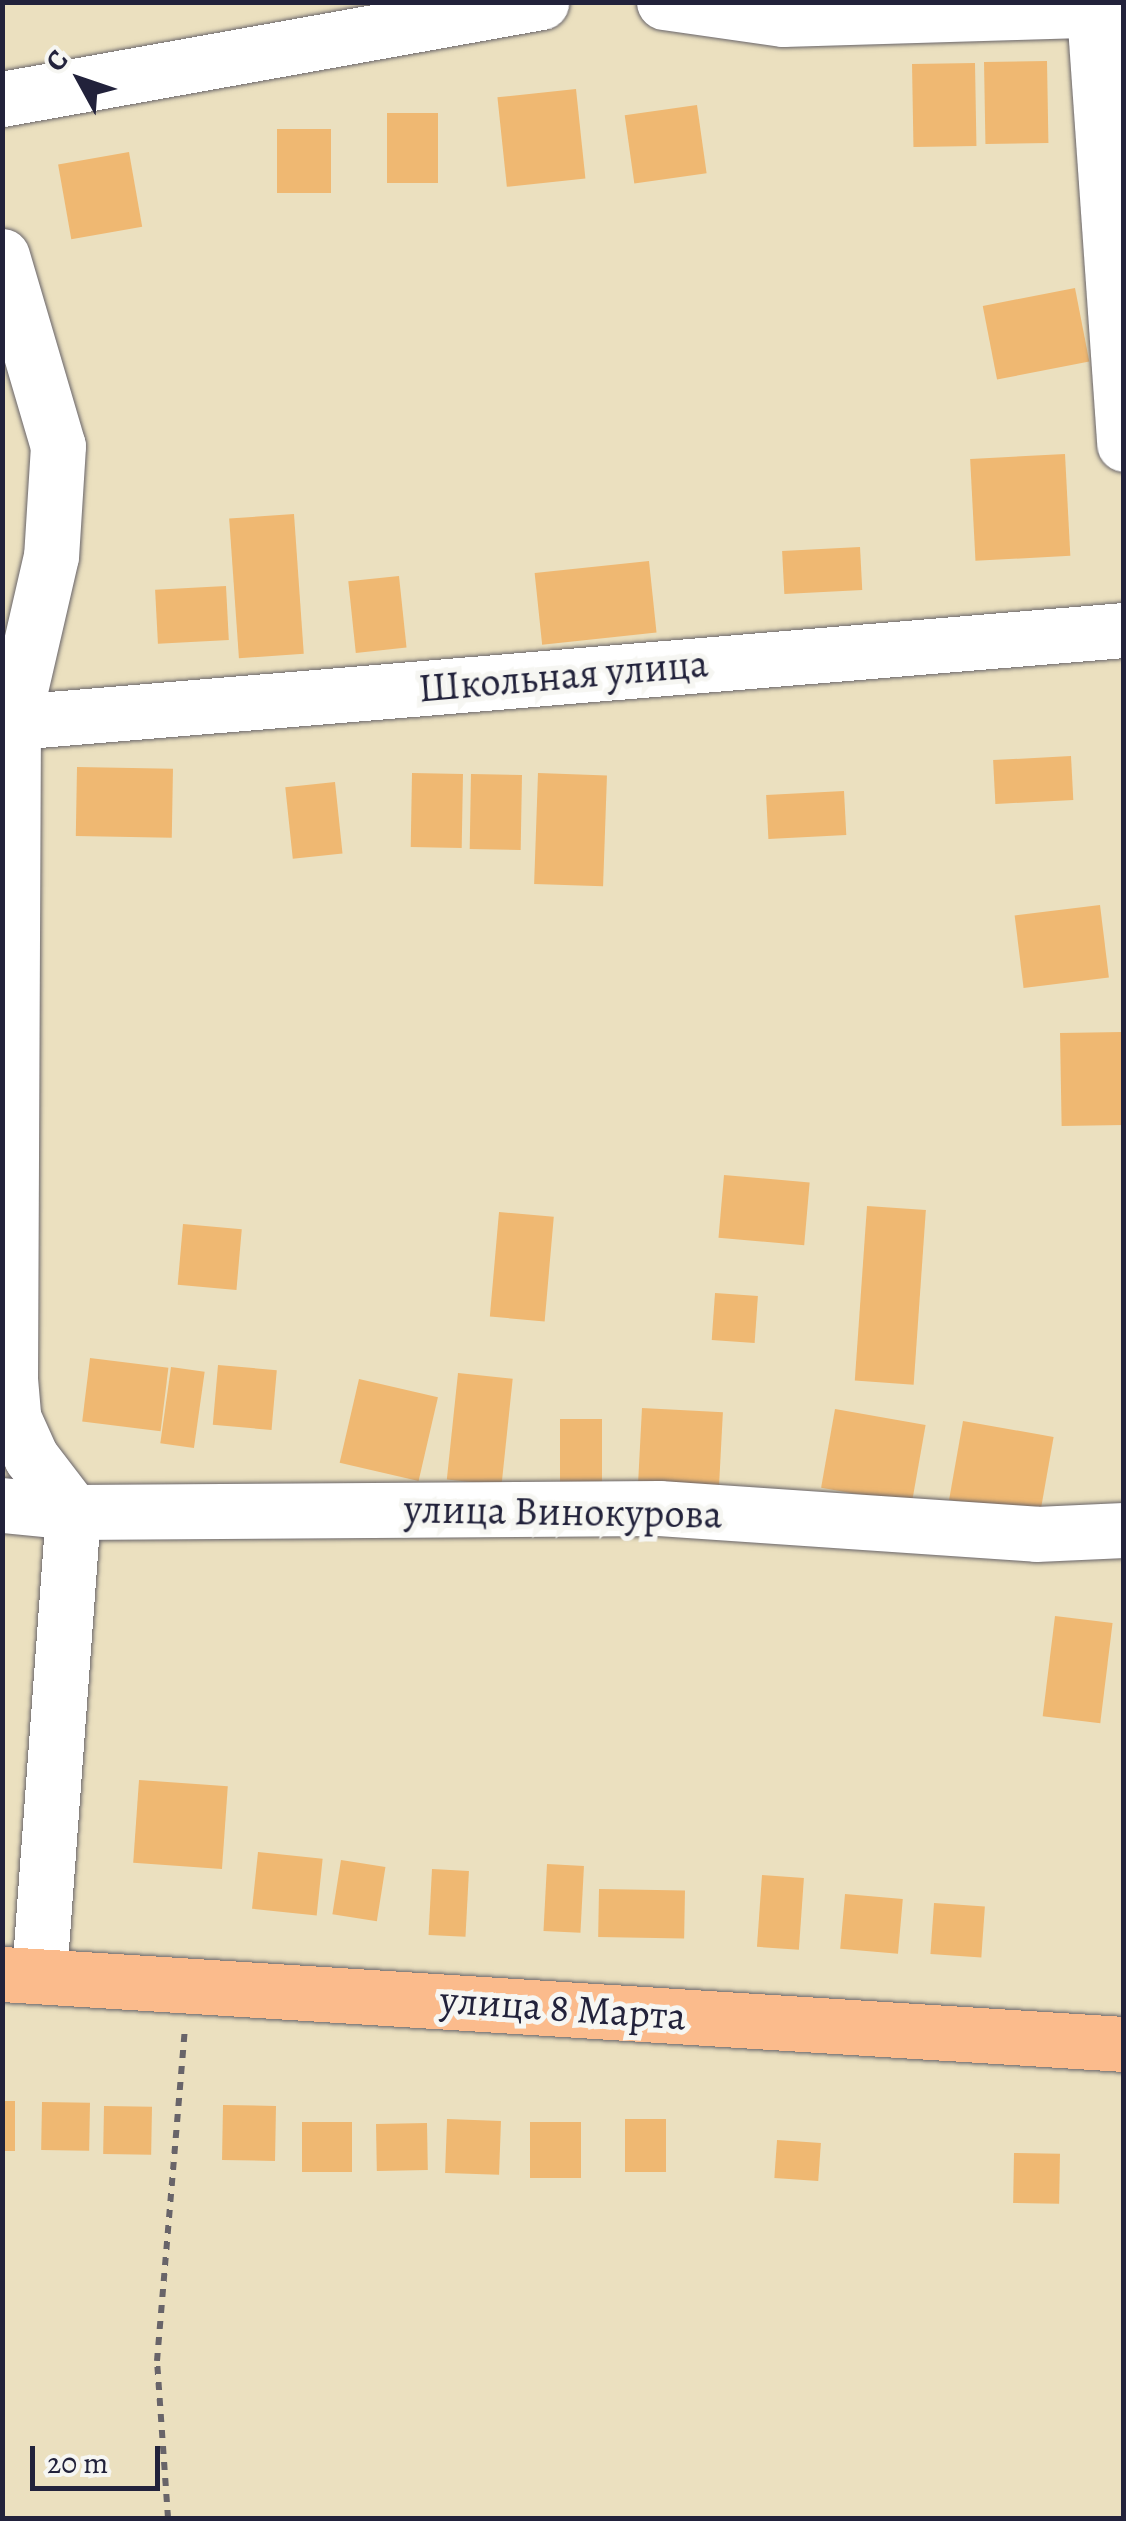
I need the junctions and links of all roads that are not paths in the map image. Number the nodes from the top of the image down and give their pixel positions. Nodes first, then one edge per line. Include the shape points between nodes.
1 (541, 2) edge
2 (664, 2) edge
3 (1109, 10) edge
4 (2, 99) edge
5 (2, 256) edge
6 (1124, 444) edge
7 (1124, 630) edge
8 (8, 722) edge
9 (2, 1505) edge
10 (73, 1512) junction
11 (1124, 1530) edge
12 (21, 1975) edge
13 (1124, 2044) edge

1 - 4 street
2 - 3 street via 784,19
3 - 6 street
5 - 8 street via 58,446 51,556
7 - 8 street, Школьная улица
8 - 10 street via 10,1379 14,1417 31,1456
9 - 10 street, улица Винокурова
10 - 11 street, улица Винокурова via 658,1508 1036,1534
10 - 12 street
12 - 13 main road, улица 8 Марта

